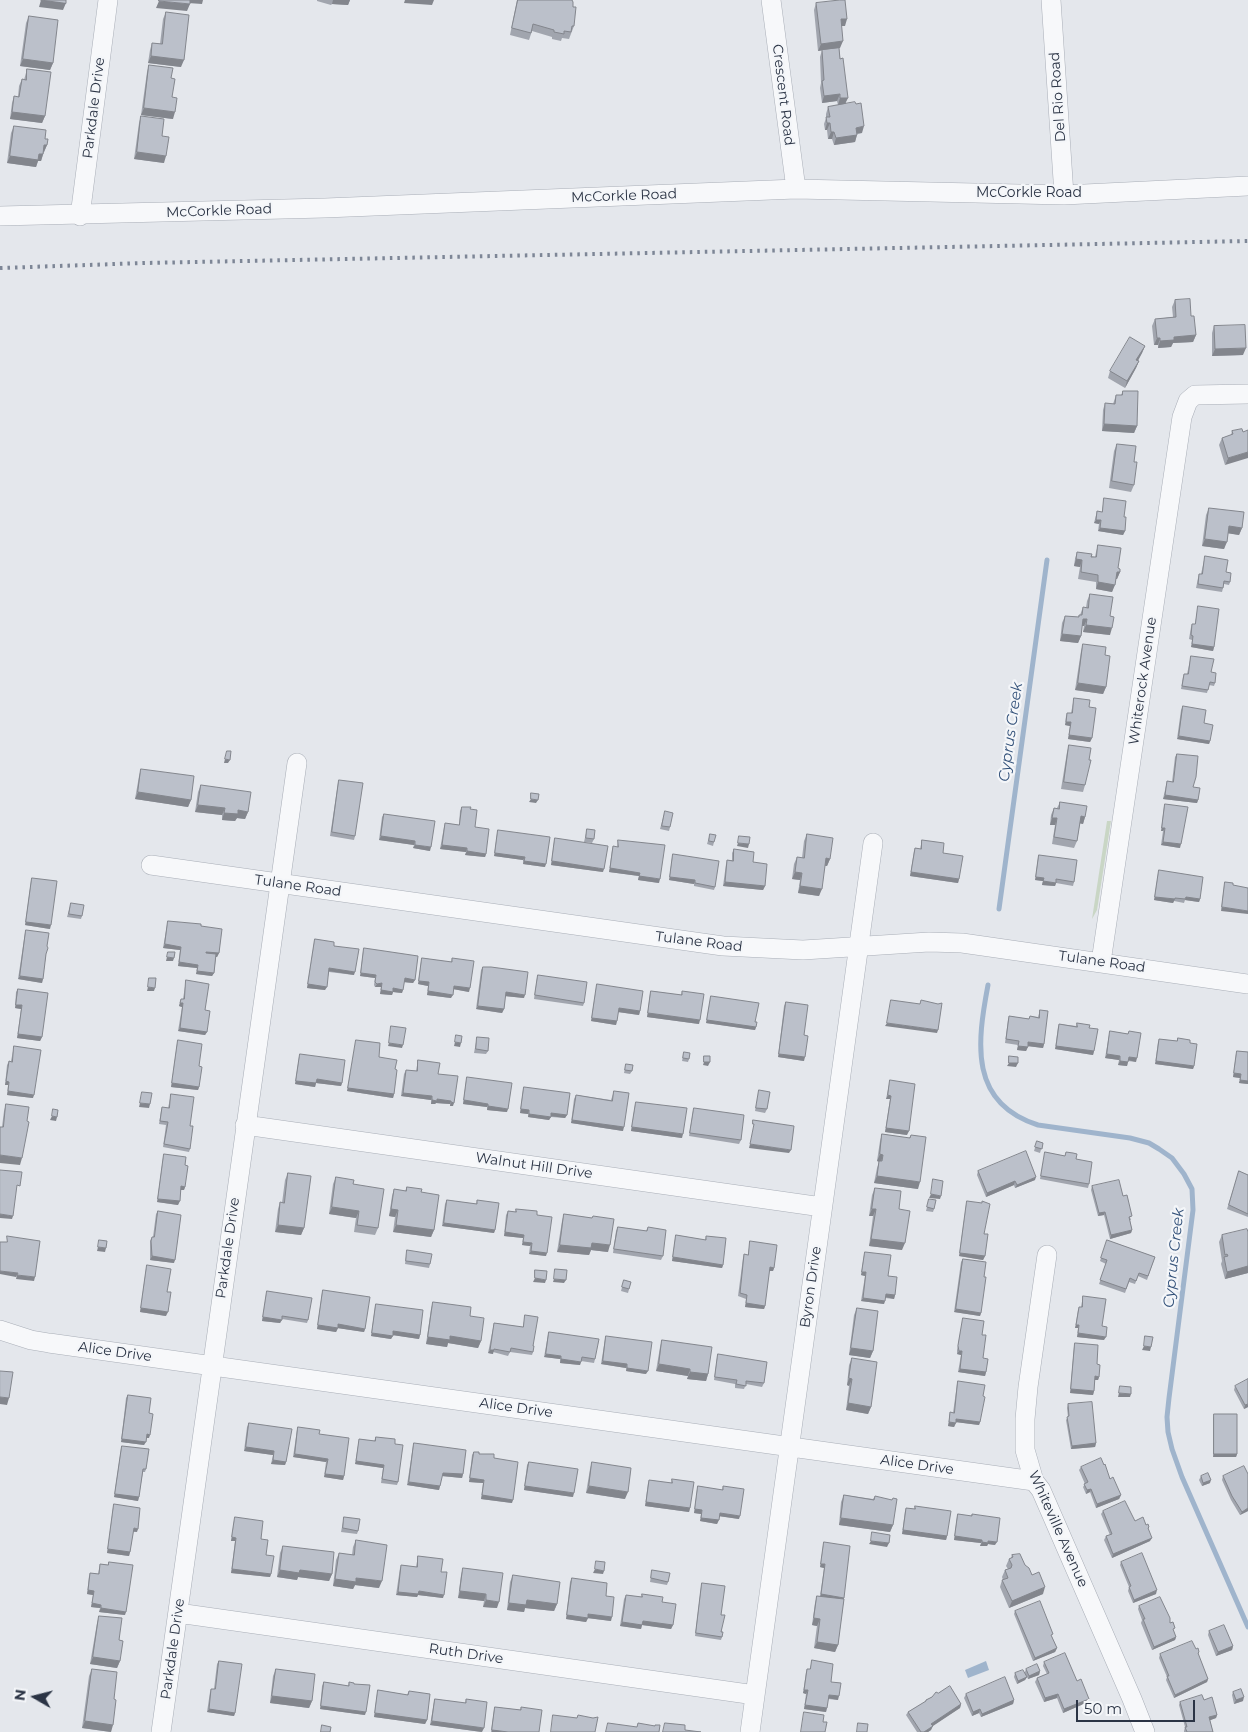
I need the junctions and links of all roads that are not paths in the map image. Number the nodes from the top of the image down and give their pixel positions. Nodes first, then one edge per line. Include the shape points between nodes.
1 (108, 0) edge
2 (771, 0) edge
3 (1051, 0) edge
4 (1248, 186) edge
5 (796, 189) junction
6 (1064, 195) junction
7 (0, 216) edge
8 (80, 216) junction
9 (1248, 394) edge
10 (297, 763) dead end
11 (873, 843) dead end
12 (151, 865) dead end
13 (280, 884) junction
14 (859, 945) junction
15 (1101, 962) junction
16 (1248, 984) edge
17 (245, 1126) junction
18 (822, 1207) junction
19 (1047, 1255) dead end
20 (0, 1330) edge
21 (212, 1365) junction
22 (789, 1446) junction
23 (1034, 1481) junction
24 (178, 1613) junction
25 (755, 1695) junction
26 (1139, 1730) edge
27 (161, 1732) edge
28 (750, 1732) edge

1 - 8 street, Parkdale Drive
2 - 5 street, Crescent Road
3 - 6 street, Del Rio Road
4 - 6 street, McCorkle Road
5 - 6 street, McCorkle Road
5 - 8 street, McCorkle Road
7 - 8 street, McCorkle Road
9 - 15 street, Whiterock Avenue via 1195,395 1188,401 1182,418
10 - 13 street, Parkdale Drive
11 - 14 street, Byron Drive
12 - 13 street, Tulane Road
13 - 14 street, Tulane Road via 724,946 783,950
13 - 17 street, Parkdale Drive
14 - 15 street, Tulane Road via 962,943
14 - 18 street, Byron Drive
15 - 16 street, Tulane Road
17 - 18 street, Walnut Hill Drive
17 - 21 street, Parkdale Drive
18 - 22 street, Byron Drive
19 - 23 street, Whiteville Avenue via 1025,1418 1025,1450
20 - 21 street, Alice Drive via 49,1344
21 - 22 street, Alice Drive
21 - 24 street, Parkdale Drive
22 - 23 street, Alice Drive
22 - 25 street, Byron Drive
23 - 26 street, Whiteville Avenue via 1041,1490
24 - 25 street, Ruth Drive
24 - 27 street, Parkdale Drive
25 - 28 street, Byron Drive

